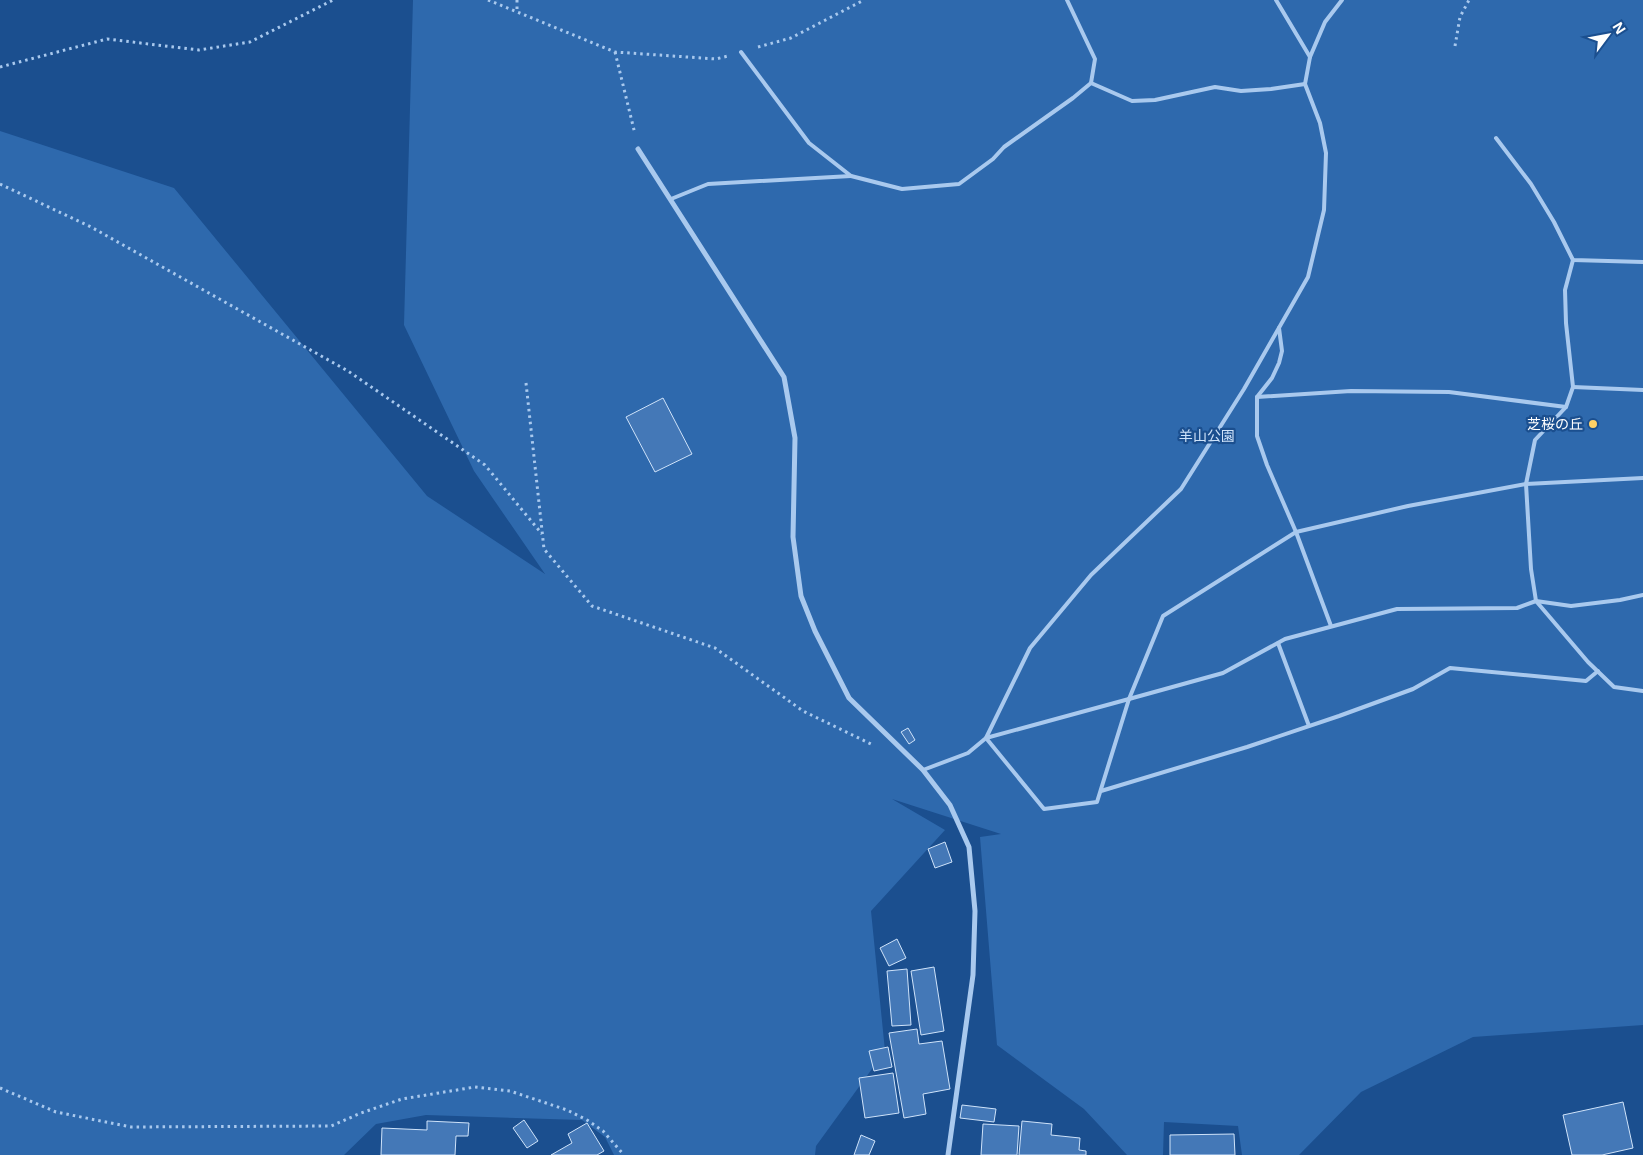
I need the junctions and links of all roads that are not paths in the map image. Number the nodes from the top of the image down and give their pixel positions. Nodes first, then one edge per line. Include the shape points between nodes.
1 (1067, 0) edge
2 (1276, 0) edge
3 (1342, 0) edge
4 (741, 52) road end
5 (1310, 57) junction
6 (1091, 83) junction
7 (1305, 84) junction
8 (1496, 138) dead end
9 (638, 149) road end
10 (851, 176) junction
11 (671, 199) junction
12 (1573, 260) junction
13 (1643, 262) edge
14 (1279, 328) junction
15 (1573, 387) junction
16 (1643, 390) edge
17 (1257, 397) junction
18 (1566, 407) junction
19 (1643, 478) edge
20 (1526, 484) junction
21 (1296, 532) junction
22 (1643, 595) edge
23 (1536, 601) junction
24 (1331, 626) junction
25 (1278, 643) junction
26 (1598, 671) junction
27 (1643, 691) edge
28 (1129, 699) junction
29 (1309, 726) junction
30 (986, 738) junction
31 (923, 770) junction
32 (1101, 791) junction
33 (948, 1155) edge

1 - 6 lane via 1095,59
2 - 5 lane
3 - 5 lane via 1325,22
4 - 10 lane via 809,143
5 - 7 lane
6 - 7 lane via 1132,101 1155,100 1215,87 1241,91
6 - 10 lane via 1004,146 993,159 959,184 902,189
7 - 14 lane via 1320,123 1326,152 1324,210 1308,277
8 - 12 lane via 1531,184
9 - 11 street
10 - 11 lane via 708,184
11 - 31 street via 784,377 795,438 793,537 801,596 815,631 849,698
12 - 13 lane
12 - 15 lane via 1565,290
14 - 17 lane via 1282,350 1278,363 1272,378
14 - 30 lane via 1181,489 1091,575 1030,648
15 - 16 lane
15 - 18 lane
17 - 18 lane via 1351,391 1449,392
17 - 21 lane via 1257,436
18 - 20 lane via 1536,440
19 - 20 lane
20 - 21 lane via 1408,506
20 - 23 lane
21 - 24 lane
21 - 28 lane via 1164,616
22 - 23 lane via 1571,606
23 - 24 lane via 1517,608 1397,609
23 - 26 lane
24 - 25 lane
25 - 28 lane via 1223,673
25 - 29 lane
26 - 27 lane via 1614,687
26 - 29 lane via 1586,681 1450,668 1413,689
28 - 30 lane
28 - 32 lane
29 - 32 lane
30 - 31 lane via 968,753
30 - 32 lane via 1044,809 1097,802
31 - 33 street via 950,806 969,847 975,911 974,976

